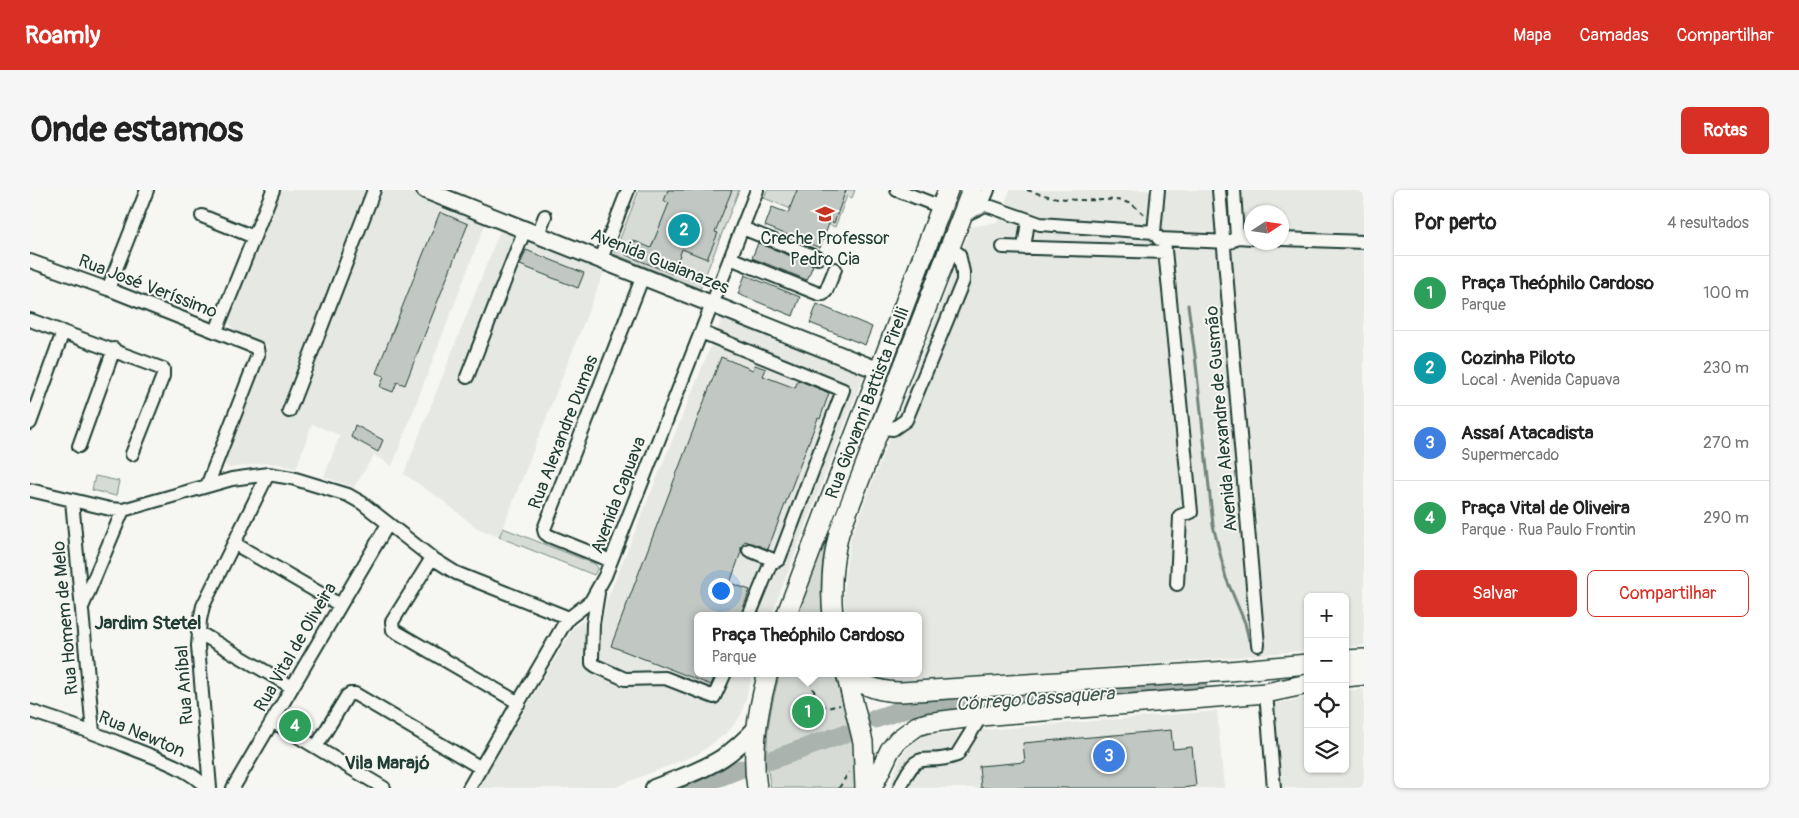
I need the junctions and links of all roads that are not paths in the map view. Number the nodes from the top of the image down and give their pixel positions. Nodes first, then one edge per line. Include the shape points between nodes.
1 (147, 190) edge
2 (273, 190) edge
3 (374, 190) edge
4 (426, 190) edge
5 (628, 190) edge
6 (755, 190) edge
7 (897, 190) edge
8 (988, 190) edge
9 (1158, 190) edge
10 (1219, 190) edge
11 (1234, 190) edge
12 (978, 197) edge
13 (945, 199) edge
14 (202, 216) dead end
15 (545, 216) dead end
16 (1028, 220) junction
17 (742, 228) junction
18 (532, 232) junction
19 (254, 237) junction
20 (1237, 237) junction
21 (1244, 237) edge
22 (1159, 238) junction
23 (1289, 239) edge
24 (1223, 242) junction
25 (1364, 242) edge
26 (1003, 247) dead end
27 (1024, 248) junction
28 (730, 258) junction
29 (818, 258) dead end
30 (601, 259) junction
31 (30, 260) edge
32 (835, 268) dead end
33 (643, 276) junction
34 (108, 289) junction
35 (712, 303) junction
36 (30, 320) edge
37 (216, 331) junction
38 (63, 332) junction
39 (701, 332) junction
40 (114, 349) junction
41 (880, 371) junction
42 (467, 377) dead end
43 (289, 411) dead end
44 (30, 422) edge
45 (79, 446) dead end
46 (132, 454) dead end
47 (268, 474) junction
48 (207, 486) junction
49 (30, 490) edge
50 (72, 500) junction
51 (123, 510) junction
52 (388, 524) junction
53 (235, 544) junction
54 (749, 550) dead end
55 (432, 558) junction
56 (772, 560) junction
57 (611, 561) junction
58 (1177, 584) dead end
59 (598, 590) junction
60 (340, 605) junction
61 (82, 608) junction
62 (751, 612) edge
63 (788, 612) edge
64 (833, 612) edge
65 (569, 618) junction
66 (198, 632) junction
67 (1258, 645) dead end
68 (1364, 659) edge
69 (1349, 660) edge
70 (1304, 664) edge
71 (1364, 674) edge
72 (1349, 676) edge
73 (723, 677) edge
74 (767, 677) edge
75 (847, 677) edge
76 (851, 677) edge
77 (1304, 685) edge
78 (292, 687) junction
79 (1266, 693) junction
80 (519, 703) junction
81 (30, 710) edge
82 (981, 716) junction
83 (272, 721) junction
84 (758, 726) junction
85 (94, 732) junction
86 (316, 748) junction
87 (481, 768) junction
88 (209, 788) edge
89 (233, 788) edge
90 (384, 788) edge
91 (469, 788) edge
92 (654, 788) edge
93 (757, 788) edge
94 (865, 788) edge
95 (872, 788) edge
96 (900, 788) edge
97 (1274, 788) edge

1 - 34 street
2 - 19 street
3 - 43 street
4 - 18 main road, Avenida Guaianazes
5 - 30 street
6 - 17 street, Avenida Capuava
7 - 13 street
8 - 12 street
9 - 22 street
10 - 24 street, Avenida Alexandre de Gusmão
11 - 20 street
12 - 16 street
12 - 64 highway, Rua Giovanni Battista Pirelli via 962,216 839,533 834,552
13 - 41 highway, Rua Giovanni Battista Pirelli
14 - 19 street
15 - 18 street
16 - 22 street via 1053,226
16 - 27 street
17 - 28 street, Avenida Capuava
17 - 29 street
18 - 30 main road, Avenida Guaianazes
18 - 42 street
19 - 37 street
20 - 21 street
20 - 24 street
22 - 24 street
22 - 27 street
22 - 58 street via 1191,512 1180,516
23 - 25 street
24 - 67 street, Avenida Alexandre de Gusmão
26 - 27 street
28 - 32 street via 820,294 826,291
28 - 35 street, Avenida Capuava
30 - 33 main road, Avenida Guaianazes
31 - 34 street, Rua José Veríssimo
33 - 35 main road, Avenida Guaianazes
33 - 57 street, Rua Alexandre Dumas via 544,529 549,536
34 - 37 street, Rua José Veríssimo
35 - 39 street, Avenida Capuava
35 - 41 main road, Avenida Guaianazes
36 - 38 street
37 - 48 street, Rua José Veríssimo via 254,346 258,355
38 - 40 street
38 - 44 street
39 - 56 street via 843,390 779,559
39 - 57 street, Avenida Capuava
40 - 45 street
40 - 46 street via 160,366 164,372
41 - 63 highway, Rua Giovanni Battista Pirelli
47 - 48 street
47 - 52 street via 292,478 348,496
47 - 53 street, Rua Aníbal
48 - 51 street
49 - 50 street
50 - 51 street
50 - 61 street, Rua Homem de Melo
51 - 61 street
52 - 55 street
52 - 60 street, Rua Vital de Oliveira
53 - 60 street
53 - 66 street, Rua Aníbal via 203,606
54 - 56 street
55 - 65 street via 456,573
55 - 80 street via 392,622 394,630
56 - 62 street
57 - 59 street, Avenida Capuava
59 - 65 street, Avenida Capuava
59 - 73 street via 592,658 596,666 625,679 665,678 714,697
60 - 78 street, Rua Vital de Oliveira
61 - 85 street, Rua Homem de Melo
65 - 80 street, Avenida Capuava
66 - 78 street
66 - 88 street, Rua Aníbal
68 - 69 highway
70 - 76 highway via 901,692 881,691
71 - 72 highway
74 - 84 highway
75 - 94 highway via 863,742
77 - 79 highway
78 - 83 street, Rua Vital de Oliveira
79 - 82 highway
79 - 97 street
80 - 87 street, Avenida Capuava
81 - 85 street, Rua Newton
82 - 95 highway via 927,723 908,731 890,750
82 - 96 street via 957,756 914,762
83 - 86 street
83 - 89 street, Rua Vital de Oliveira
84 - 92 main road via 722,758
84 - 93 highway
85 - 88 street, Rua Newton via 174,765
86 - 87 street via 347,696 355,694
86 - 90 street
87 - 91 street, Avenida Capuava

